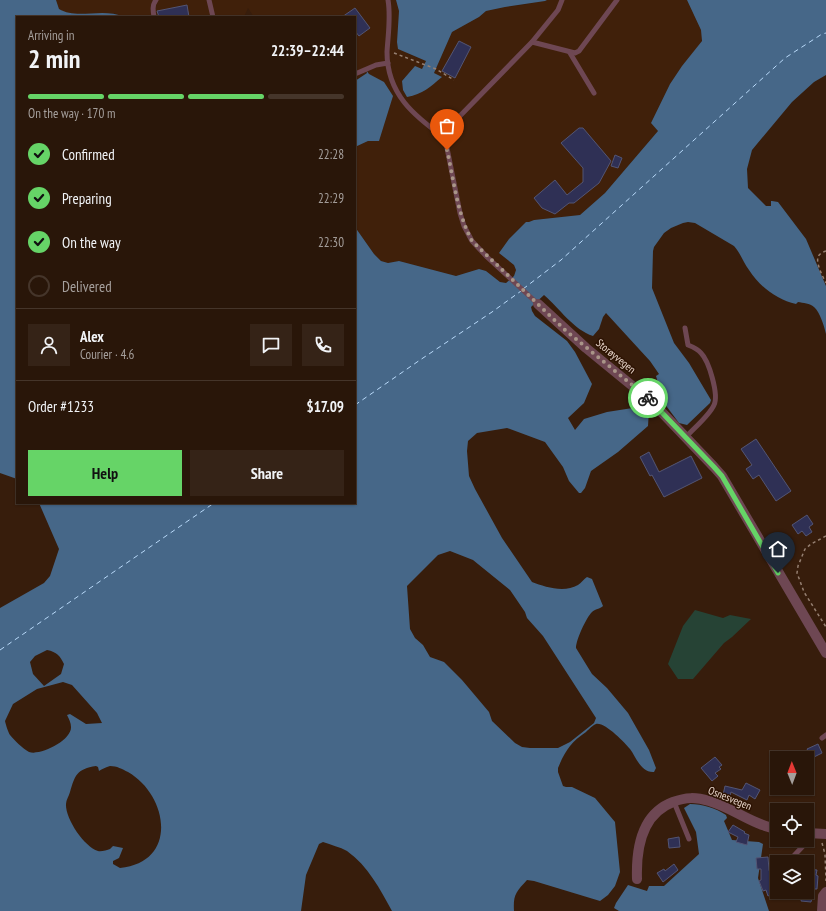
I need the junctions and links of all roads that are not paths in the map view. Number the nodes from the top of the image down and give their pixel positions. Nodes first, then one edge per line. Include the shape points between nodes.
1 (156, 0) edge
2 (209, 0) edge
3 (388, 0) edge
4 (562, 0) edge
5 (617, 0) edge
6 (154, 16) edge
7 (213, 16) edge
8 (532, 42) junction
9 (570, 53) junction
10 (388, 63) junction
11 (356, 74) edge
12 (594, 93) dead end
13 (445, 138) junction
14 (538, 304) joint
15 (685, 328) dead end
16 (686, 437) junction
17 (826, 653) edge
18 (674, 802) junction
19 (770, 827) edge
20 (816, 833) edge
21 (689, 839) dead end
22 (795, 855) edge
23 (638, 880) dead end
24 (826, 892) edge
25 (822, 911) edge

1 - 6 lane
2 - 7 lane
3 - 10 lane
4 - 8 lane via 558,10
5 - 9 lane via 579,51
8 - 9 lane
8 - 13 lane via 456,120
9 - 12 lane
10 - 11 lane
10 - 13 lane via 398,94 407,107
13 - 14 lane, Storøyvegen via 460,213 472,241
14 - 16 street, Storøyvegen via 586,348 652,402
15 - 16 lane via 688,345 702,353 709,366 716,393 716,402 712,409
16 - 17 street, Storøyvegen via 722,476
18 - 19 street, Osnesvegen via 684,798 709,801
18 - 21 lane
18 - 23 street, Osnesvegen via 656,812 647,823 638,852
20 - 22 lane
24 - 25 street via 823,896

